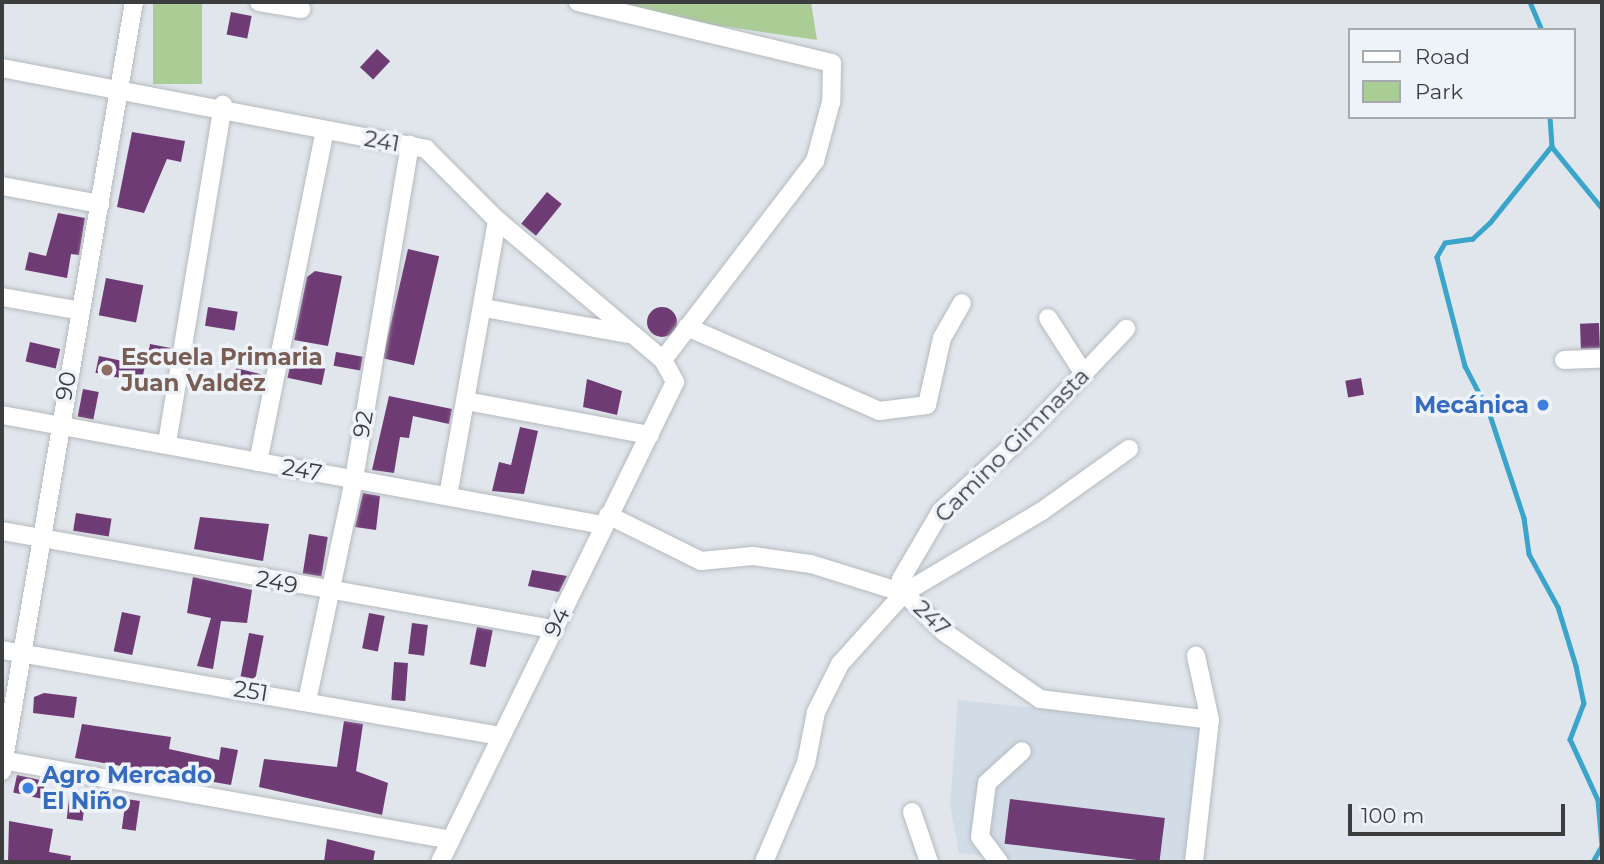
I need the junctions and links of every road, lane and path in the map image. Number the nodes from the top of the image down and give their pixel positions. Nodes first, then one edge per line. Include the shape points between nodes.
1 (134, 2) edge
2 (259, 2) edge
3 (578, 2) edge
4 (300, 9) dead end
5 (2, 68) edge
6 (118, 89) junction
7 (223, 106) junction
8 (325, 131) junction
9 (410, 145) junction
10 (2, 186) edge
11 (100, 204) junction
12 (497, 220) junction
13 (2, 297) edge
14 (962, 303) dead end
15 (484, 308) junction
16 (81, 311) junction
17 (1048, 318) dead end
18 (687, 327) junction
19 (1126, 329) dead end
20 (631, 335) junction
21 (1602, 359) edge
22 (663, 360) junction
23 (1564, 360) dead end
24 (1084, 373) junction
25 (675, 382) joint
26 (466, 401) junction
27 (2, 415) edge
28 (59, 426) junction
29 (650, 435) junction
30 (167, 443) junction
31 (1129, 449) dead end
32 (258, 462) junction
33 (354, 479) junction
34 (448, 496) junction
35 (605, 520) junction
36 (2, 531) edge
37 (39, 537) junction
38 (328, 592) junction
39 (904, 593) junction
40 (553, 629) junction
41 (2, 650) edge
42 (20, 654) junction
43 (1196, 656) dead end
44 (307, 701) junction
45 (1210, 720) junction
46 (500, 736) junction
47 (1022, 751) dead end
48 (2, 764) edge
49 (912, 812) dead end
50 (451, 840) junction
51 (440, 862) edge
52 (764, 862) edge
53 (929, 862) edge
54 (999, 862) edge
55 (1194, 862) edge

1 - 6 street, 90
2 - 4 street
3 - 18 street via 832,63 831,102 816,161
5 - 6 street, 241
6 - 7 street, 241
6 - 11 street, 90
7 - 8 street, 241
7 - 30 street
8 - 9 street, 241
8 - 32 street
9 - 12 street, 241 via 441,158
9 - 33 street, 92
10 - 11 street
11 - 16 street, 90
12 - 15 street
12 - 20 street, 241
13 - 16 street
14 - 18 street via 942,338 927,405 879,411
15 - 20 street
15 - 26 street
16 - 28 street, 90
17 - 24 street
18 - 22 street
19 - 24 street, Camino Gimnasta
20 - 22 street, 241
21 - 23 street
22 - 25 street, 241
24 - 39 street, Camino Gimnasta via 941,511 901,579
25 - 29 street, 94
26 - 29 street
26 - 34 street
27 - 28 street, 247
28 - 30 street, 247
28 - 37 street, 90
29 - 35 street, 94
30 - 32 street, 247
31 - 39 street via 1042,511
32 - 33 street, 247
33 - 34 street, 247
33 - 38 street, 92
34 - 35 street, 247
35 - 39 street, 247 via 701,561 752,556 811,564
35 - 40 street, 94
36 - 37 street, 249
37 - 38 street, 249
37 - 42 street, 90
38 - 40 street, 249
38 - 44 street, 92
39 - 45 street, 247 via 944,632 1040,699
39 - 52 street, Camino Gimnasta via 840,664 816,712 806,763
40 - 46 street, 94
41 - 42 street, 251
42 - 44 street, 251
42 - 48 street, 90
43 - 45 street
44 - 46 street, 251
45 - 55 street
46 - 50 street, 94
47 - 54 street via 988,783 980,837
48 - 50 street
49 - 53 street
50 - 51 street, 94

